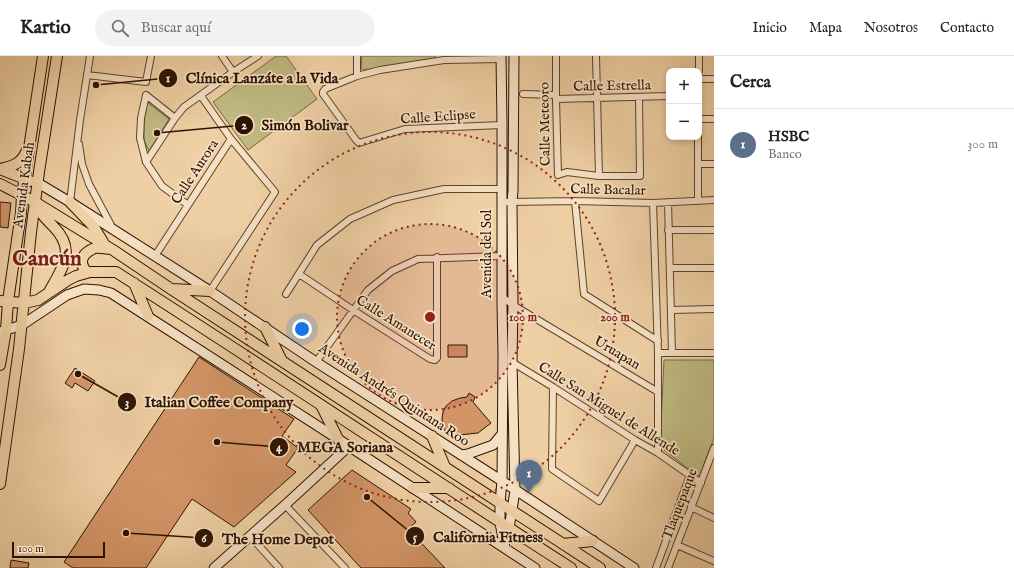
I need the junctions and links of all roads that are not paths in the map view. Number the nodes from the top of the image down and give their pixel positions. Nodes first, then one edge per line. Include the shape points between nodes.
1 (42, 56) edge
2 (58, 56) edge
3 (90, 56) edge
4 (151, 56) edge
5 (222, 56) edge
6 (258, 56) edge
7 (357, 56) edge
8 (514, 56) edge
9 (556, 56) edge
10 (596, 56) edge
11 (699, 56) edge
12 (501, 57) edge
13 (444, 58) edge
14 (699, 68) edge
15 (233, 72) junction
16 (87, 75) junction
17 (357, 76) junction
18 (702, 79) edge
19 (714, 79) edge
20 (523, 94) dead end
21 (201, 96) junction
22 (666, 96) edge
23 (556, 97) junction
24 (639, 97) junction
25 (502, 98) junction
26 (597, 98) junction
27 (514, 99) junction
28 (175, 118) junction
29 (702, 119) edge
30 (714, 119) edge
31 (80, 120) junction
32 (502, 125) junction
33 (231, 139) junction
34 (698, 140) edge
35 (30, 142) junction
36 (146, 162) junction
37 (698, 164) junction
38 (714, 164) edge
39 (0, 169) edge
40 (599, 176) junction
41 (25, 179) junction
42 (38, 183) junction
43 (0, 184) edge
44 (501, 189) junction
45 (22, 195) junction
46 (714, 200) edge
47 (575, 201) junction
48 (698, 201) junction
49 (35, 202) junction
50 (70, 202) junction
51 (501, 202) junction
52 (668, 202) junction
53 (512, 203) junction
54 (653, 203) junction
55 (188, 205) junction
56 (114, 230) junction
57 (668, 230) junction
58 (714, 230) edge
59 (109, 247) junction
60 (155, 256) junction
61 (501, 256) junction
62 (437, 258) junction
63 (670, 268) junction
64 (714, 268) edge
65 (88, 272) junction
66 (300, 274) junction
67 (134, 283) junction
68 (171, 288) junction
69 (210, 291) junction
70 (48, 293) junction
71 (286, 294) dead end
72 (502, 297) junction
73 (4, 301) edge
74 (24, 303) junction
75 (513, 304) junction
76 (714, 309) edge
77 (353, 310) junction
78 (671, 310) junction
79 (148, 316) junction
80 (22, 326) junction
81 (265, 327) junction
82 (3, 331) edge
83 (658, 340) junction
84 (658, 353) junction
85 (672, 353) junction
86 (714, 353) edge
87 (503, 356) junction
88 (282, 361) junction
89 (316, 362) junction
90 (512, 362) junction
91 (0, 365) edge
92 (553, 387) junction
93 (658, 392) junction
94 (321, 405) junction
95 (502, 434) junction
96 (432, 436) junction
97 (338, 439) junction
98 (635, 440) junction
99 (349, 446) junction
100 (714, 448) edge
101 (658, 453) junction
102 (461, 455) junction
103 (707, 466) junction
104 (445, 467) junction
105 (714, 469) edge
106 (515, 470) junction
107 (690, 475) junction
108 (502, 481) junction
109 (701, 483) junction
110 (0, 484) edge
111 (413, 488) junction
112 (449, 488) junction
113 (515, 490) junction
114 (532, 501) junction
115 (500, 503) junction
116 (286, 505) junction
117 (691, 507) junction
118 (512, 510) junction
119 (714, 518) edge
120 (500, 523) junction
121 (510, 528) junction
122 (250, 536) junction
123 (593, 541) junction
124 (563, 544) junction
125 (677, 545) junction
126 (505, 548) junction
127 (714, 561) edge
128 (214, 568) edge
129 (279, 568) edge
130 (345, 568) edge
131 (535, 568) edge
132 (571, 568) edge
133 (600, 568) edge
134 (634, 568) edge
135 (656, 568) edge
136 (668, 568) edge

1 - 35 main road, Avenida Kabah
2 - 42 main road, Avenida Kabah
3 - 16 street
4 - 16 street via 146,82
5 - 15 street
6 - 15 street
7 - 17 street
8 - 27 street, Avenida del Sol
9 - 23 street, Calle Meteoro
10 - 26 street
11 - 14 street
12 - 13 street, Calle Eclipse
12 - 25 street, Avenida del Sol
13 - 17 street, Calle Eclipse
15 - 21 street
16 - 31 street
17 - 32 street, Calle Eclipse via 325,89 323,94 359,142 405,129
18 - 19 street
20 - 23 street, Calle Estrella
21 - 28 street via 184,107
21 - 33 street
22 - 24 street, Calle Estrella
23 - 26 street, Calle Estrella
23 - 40 street, Calle Meteoro via 558,175 567,172
24 - 26 street, Calle Estrella
24 - 40 street, Calle Meteoro via 640,176
25 - 27 street
25 - 32 street, Avenida del Sol
26 - 40 street
27 - 53 street, Avenida del Sol
28 - 36 street
28 - 36 street via 146,96 140,138
29 - 30 street
31 - 50 street
31 - 56 street via 82,164 89,184
32 - 44 street, Avenida del Sol
33 - 55 street, Calle Aurora
33 - 69 street, Calle Aurora via 275,192
34 - 37 street
35 - 39 main road via 24,157 11,167
35 - 41 main road, Avenida Kabah
36 - 55 street via 162,186
37 - 38 street
37 - 48 street
39 - 41 main road
41 - 42 main road
41 - 45 main road, Avenida Kabah
42 - 49 main road, Avenida Kabah
42 - 50 street, Avenida Andrés Quintana Roo
43 - 45 main road
44 - 51 street, Avenida del Sol
44 - 66 street via 444,189 393,200 350,219 316,245
45 - 49 main road
45 - 73 main road, Avenida Kabah via 21,213
46 - 48 street, Calle Bacalar
47 - 53 street, Calle Bacalar
47 - 54 street, Calle Bacalar
47 - 83 street via 584,294
48 - 52 street, Calle Bacalar
49 - 59 main road
49 - 70 main road via 61,234 66,248 64,264
49 - 74 main road, Avenida Kabah
50 - 56 street, Avenida Andrés Quintana Roo
50 - 59 main road
51 - 53 street, Calle Bacalar
51 - 61 street, Avenida del Sol
52 - 54 street, Calle Bacalar
52 - 57 street
53 - 75 street, Avenida del Sol
54 - 83 street
55 - 60 street, Calle Aurora
56 - 60 street, Avenida Andrés Quintana Roo
57 - 58 street
57 - 63 street
59 - 65 main road via 94,248 85,254 82,264
59 - 68 main road
60 - 69 street, Avenida Andrés Quintana Roo
61 - 62 street
61 - 72 street, Avenida del Sol
62 - 77 street via 418,258 392,271 368,290
62 - 77 street, Calle Amanecer via 435,360
63 - 64 street
63 - 78 street
65 - 67 main road via 116,272
65 - 70 main road via 68,280
66 - 71 street
66 - 77 street, Calle Amanecer
67 - 79 main road
67 - 94 main road
68 - 69 main road
68 - 88 main road
69 - 81 street, Avenida Andrés Quintana Roo
70 - 74 main road via 38,300
72 - 75 street, Uruapan
72 - 87 street, Avenida del Sol
73 - 74 main road
73 - 82 main road, Avenida Kabah
74 - 80 main road, Avenida Kabah
75 - 90 street, Avenida del Sol
75 - 93 street, Uruapan
76 - 78 street
77 - 89 street
78 - 85 street
79 - 80 street via 111,293 84,289 62,298
79 - 97 street
80 - 82 street
80 - 110 main road, Avenida Kabah
81 - 88 main road
81 - 89 street, Avenida Andrés Quintana Roo
82 - 91 main road, Avenida Kabah
83 - 84 street
84 - 85 street
84 - 93 street
85 - 86 street
87 - 90 street, Calle San Miguel de Allende
87 - 95 street, Avenida del Sol
88 - 104 main road
89 - 96 street, Avenida Andrés Quintana Roo
90 - 92 street, Calle San Miguel de Allende
90 - 106 street, Avenida del Sol
92 - 98 street, Calle San Miguel de Allende
92 - 98 street via 552,469 599,501
93 - 101 street
94 - 97 main road
94 - 112 main road
95 - 102 street via 493,445
95 - 108 street, Avenida del Sol
96 - 102 street, Avenida Andrés Quintana Roo
96 - 104 main road
97 - 99 street
98 - 101 street, Calle San Miguel de Allende
99 - 111 street
99 - 116 street
100 - 103 street, Tlaquepaque
101 - 107 street, Calle San Miguel de Allende
102 - 108 street, Avenida Andrés Quintana Roo
103 - 105 street
103 - 109 street, Tlaquepaque
104 - 115 main road
106 - 113 street, Avenida del Sol
106 - 114 street
107 - 109 street, Calle San Miguel de Allende
107 - 135 street, Tlaquepaque
108 - 113 street, Avenida Andrés Quintana Roo
108 - 115 street, Avenida del Sol
109 - 117 street, Tlaquepaque
111 - 112 main road
111 - 126 street
112 - 120 main road
113 - 114 street, Avenida Andrés Quintana Roo
113 - 118 street, Avenida del Sol
114 - 123 street, Avenida Andrés Quintana Roo
115 - 118 main road
115 - 120 street, Avenida del Sol
116 - 122 street
116 - 130 street
117 - 119 street
117 - 125 street, Tlaquepaque
118 - 121 street, Avenida del Sol
118 - 124 main road
120 - 121 main road
120 - 126 street, Avenida del Sol
121 - 132 main road
122 - 128 street
122 - 129 street
123 - 124 main road
123 - 134 street, Avenida Andrés Quintana Roo
124 - 133 main road
125 - 127 street
125 - 136 street, Tlaquepaque
126 - 131 street

